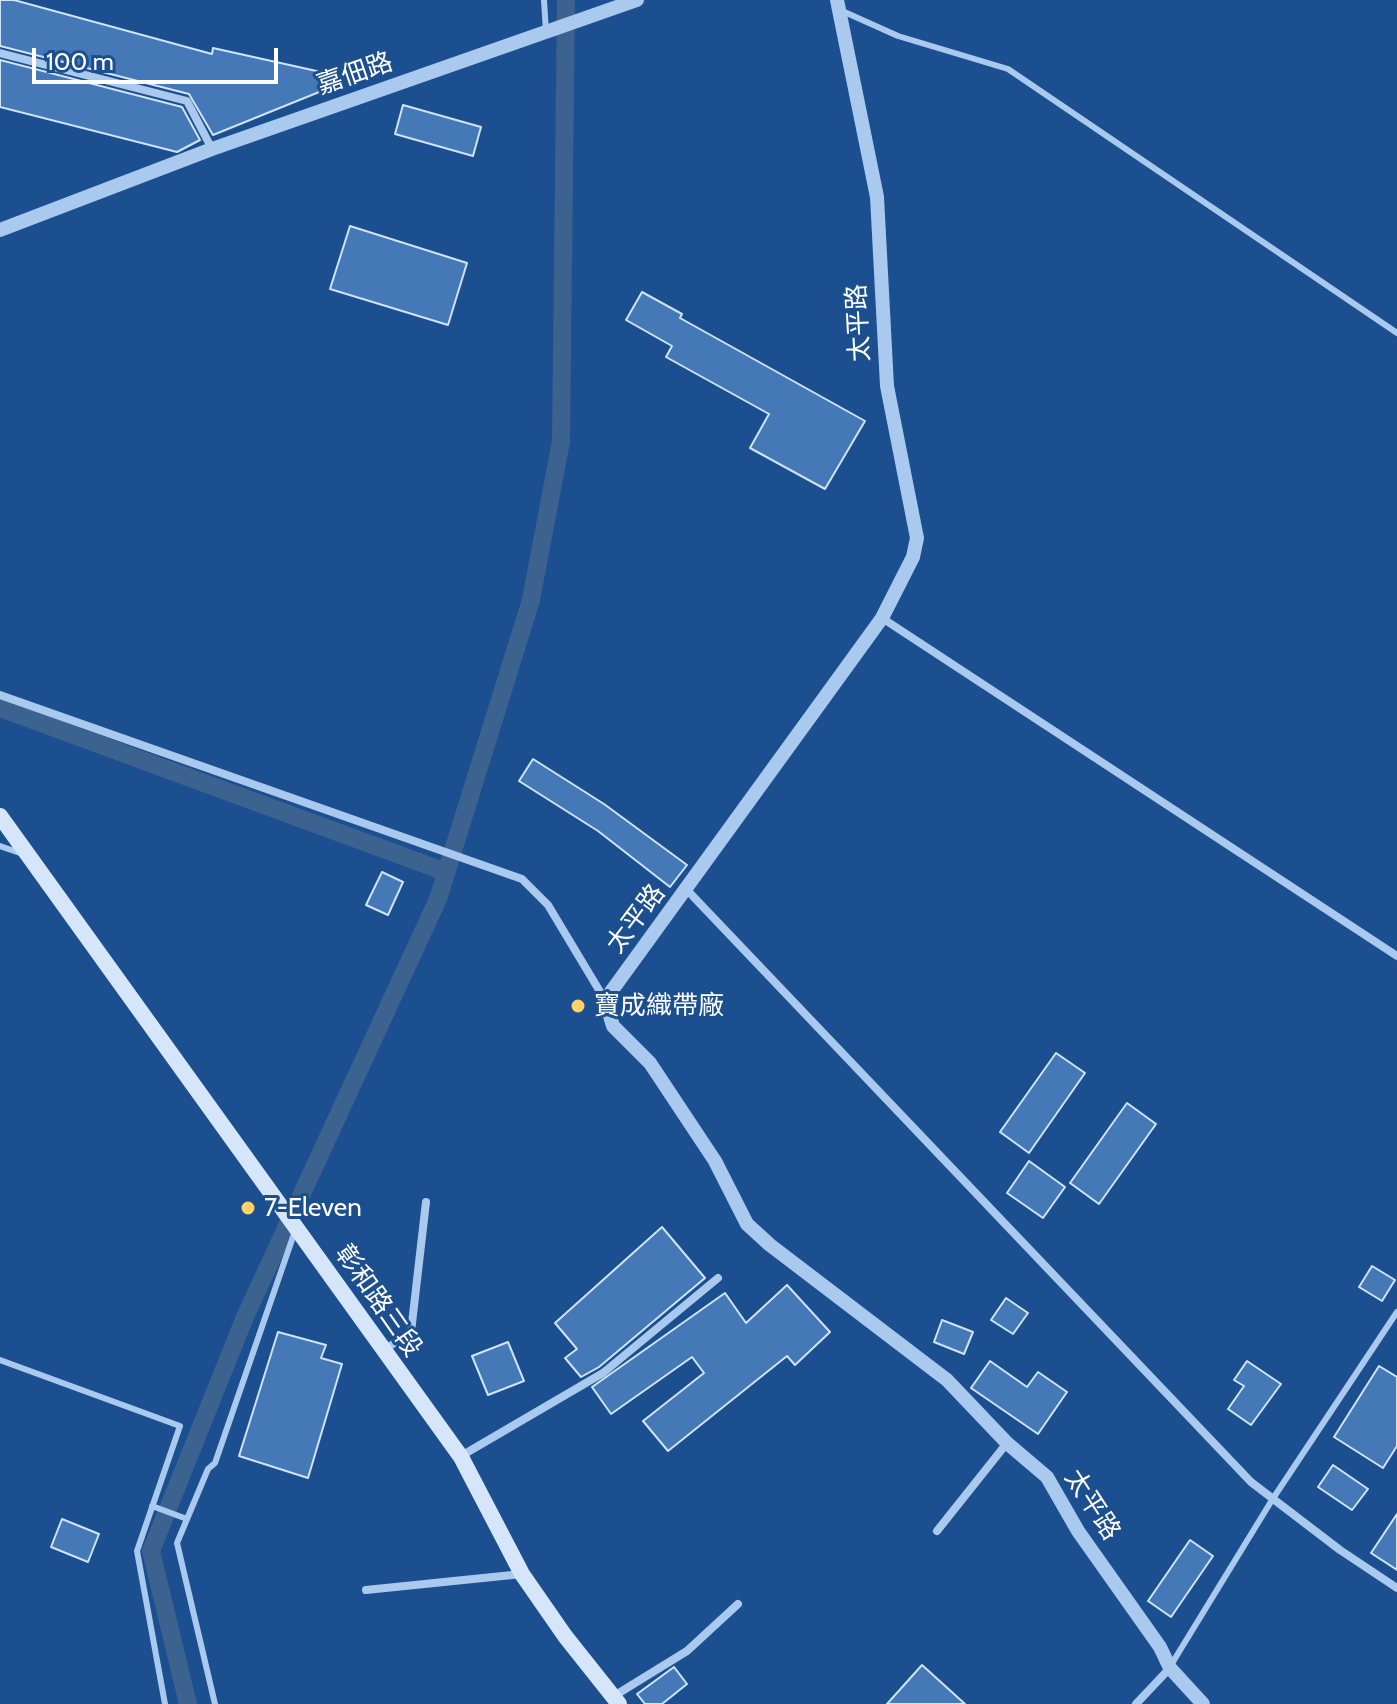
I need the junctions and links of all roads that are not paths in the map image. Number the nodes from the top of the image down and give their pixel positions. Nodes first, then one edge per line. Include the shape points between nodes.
1 (544, 0) edge
2 (637, 0) edge
3 (838, 4) edge
4 (546, 33) junction
5 (0, 53) edge
6 (212, 149) junction
7 (0, 230) edge
8 (1397, 333) edge
9 (882, 618) junction
10 (0, 695) edge
11 (0, 816) edge
12 (0, 846) edge
13 (29, 857) junction
14 (687, 890) junction
15 (1397, 956) edge
16 (605, 1000) junction
17 (426, 1202) dead end
18 (296, 1226) junction
19 (718, 1278) dead end
20 (1397, 1312) edge
21 (384, 1351) junction
22 (0, 1360) edge
23 (1007, 1443) junction
24 (461, 1457) junction
25 (1272, 1500) junction
26 (152, 1506) junction
27 (187, 1519) junction
28 (937, 1531) dead end
29 (522, 1574) junction
30 (1397, 1588) edge
31 (366, 1590) dead end
32 (738, 1604) dead end
33 (1170, 1668) junction
34 (617, 1700) edge
35 (165, 1704) edge
36 (215, 1704) edge
37 (1136, 1704) edge
38 (1203, 1704) edge

1 - 4 lane
2 - 4 street, 嘉佃路
3 - 8 lane via 898,36 1008,69
3 - 9 street, 太平路 via 877,197 887,386 917,538
4 - 6 street, 嘉佃路
5 - 6 street via 187,101
6 - 7 street, 嘉佃路
9 - 14 street, 太平路
9 - 15 street
10 - 16 street via 522,879 548,905
11 - 13 main road, 彰和路三段
12 - 13 lane
13 - 18 main road, 彰和路三段
14 - 16 street, 太平路
14 - 25 street
16 - 23 street, 太平路 via 613,1026 650,1063 715,1161 747,1224 947,1380
17 - 21 street via 411,1332
18 - 21 main road, 彰和路三段
18 - 27 lane via 215,1463
19 - 24 street via 603,1373
20 - 25 lane
21 - 24 main road, 彰和路三段
22 - 26 lane via 180,1426
23 - 28 street
23 - 33 street, 太平路 via 1047,1477
24 - 29 main road, 彰和路三段
25 - 30 street
25 - 33 lane
26 - 27 lane
26 - 35 lane via 137,1551
27 - 36 lane via 177,1543
29 - 31 street
29 - 34 main road, 彰和路三段
32 - 34 street via 687,1651
33 - 37 street
33 - 38 street, 太平路

